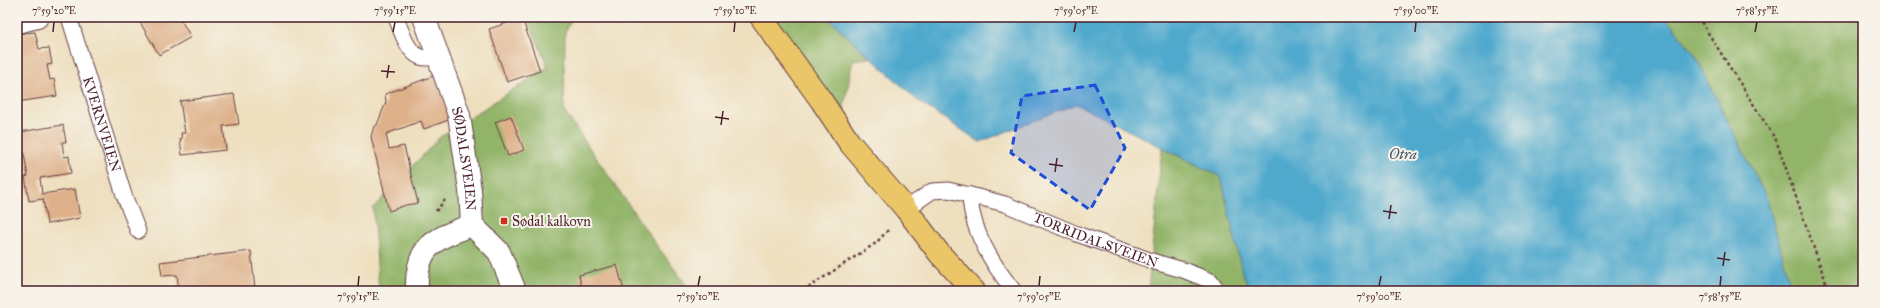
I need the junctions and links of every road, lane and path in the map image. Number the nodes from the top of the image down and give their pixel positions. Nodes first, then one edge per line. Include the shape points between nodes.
1 (38, 17) edge
2 (69, 17) edge
3 (396, 17) edge
4 (424, 17) edge
5 (761, 17) edge
6 (1698, 17) edge
7 (17, 22) edge
8 (438, 55) junction
9 (970, 195) junction
10 (906, 209) junction
11 (472, 225) junction
12 (138, 231) dead end
13 (417, 291) edge
14 (515, 291) edge
15 (803, 291) edge
16 (974, 291) edge
17 (1014, 291) edge
18 (1218, 291) edge
19 (1829, 291) edge

1 - 7 street
2 - 12 lane, KVERNVEIEN via 124,195
3 - 8 lane via 414,54 425,58
4 - 8 street, SØDALSVEIEN
5 - 10 main road via 849,142
6 - 19 path via 1776,140
8 - 11 street, SØDALSVEIEN via 459,115 470,190
9 - 10 lane, TORRIDALSVEIEN via 948,190 932,191
9 - 17 lane via 978,232 992,260
9 - 18 lane, TORRIDALSVEIEN via 1005,204 1077,234 1184,270 1210,281
10 - 15 path via 876,243
10 - 16 main road
11 - 13 street via 451,233 429,247 421,257 417,273
11 - 14 street, SØDALSVEIEN via 500,252

